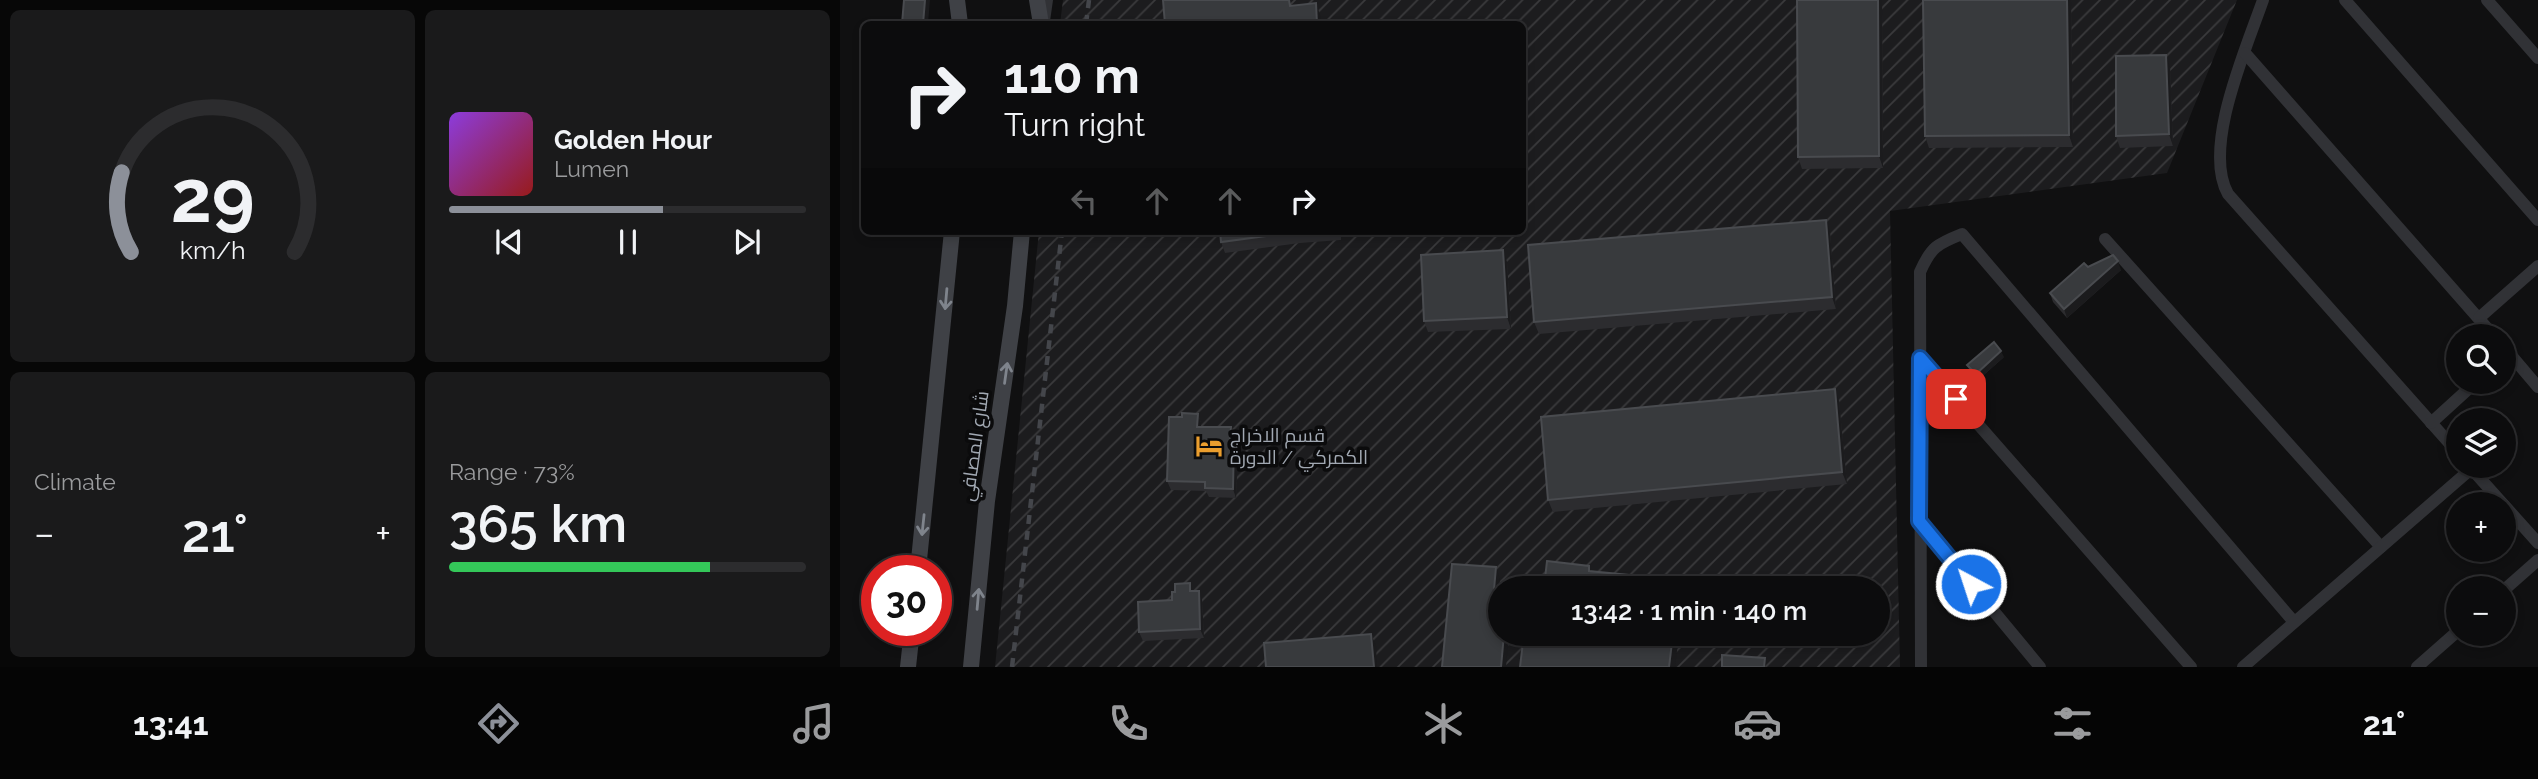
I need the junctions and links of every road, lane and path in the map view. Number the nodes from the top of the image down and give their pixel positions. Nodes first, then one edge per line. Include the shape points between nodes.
1 (957, 0) edge
2 (1037, 0) edge
3 (1047, 0) edge
4 (2263, 0) edge
5 (2345, 0) edge
6 (2487, 0) edge
7 (960, 21) edge
8 (1042, 21) edge
9 (1044, 21) edge
10 (2245, 53) junction
11 (2538, 58) edge
12 (2538, 220) edge
13 (952, 235) edge
14 (1021, 235) edge
15 (2105, 239) dead end
16 (2538, 266) edge
17 (2479, 318) junction
18 (2484, 324) edge
19 (1920, 358) junction
20 (2516, 363) edge
21 (2538, 387) edge
22 (2463, 394) edge
23 (2431, 423) junction
24 (2446, 440) edge
25 (2458, 478) edge
26 (2480, 478) edge
27 (2492, 492) edge
28 (2516, 518) edge
29 (1919, 521) junction
30 (2538, 543) edge
31 (2381, 547) junction
32 (920, 555) edge
33 (2538, 560) edge
34 (2516, 579) edge
35 (2294, 622) junction
36 (2446, 641) edge
37 (910, 646) edge
38 (908, 667) edge
39 (971, 667) edge
40 (1921, 667) edge
41 (2040, 667) edge
42 (2191, 667) edge
43 (2243, 667) edge
44 (2417, 667) edge

1 - 7 main road
2 - 8 main road
3 - 9 street
4 - 10 street
5 - 12 street
6 - 11 street
10 - 17 street
10 - 23 street via 2222,134 2222,184
13 -> 32 main road, شارع المصافي
39 -> 14 main road, شارع المصافي
15 - 31 street
16 - 17 street
17 - 18 street
19 - 29 street
19 - 35 street via 1920,272 1940,243 1962,234
19 - 42 street
20 - 21 street
22 - 23 street
23 - 24 street
25 - 31 street
26 - 27 street
28 - 30 street
29 - 40 street
29 - 41 street
31 - 35 street
33 - 34 street
35 - 43 street
36 - 44 street
37 - 38 main road

